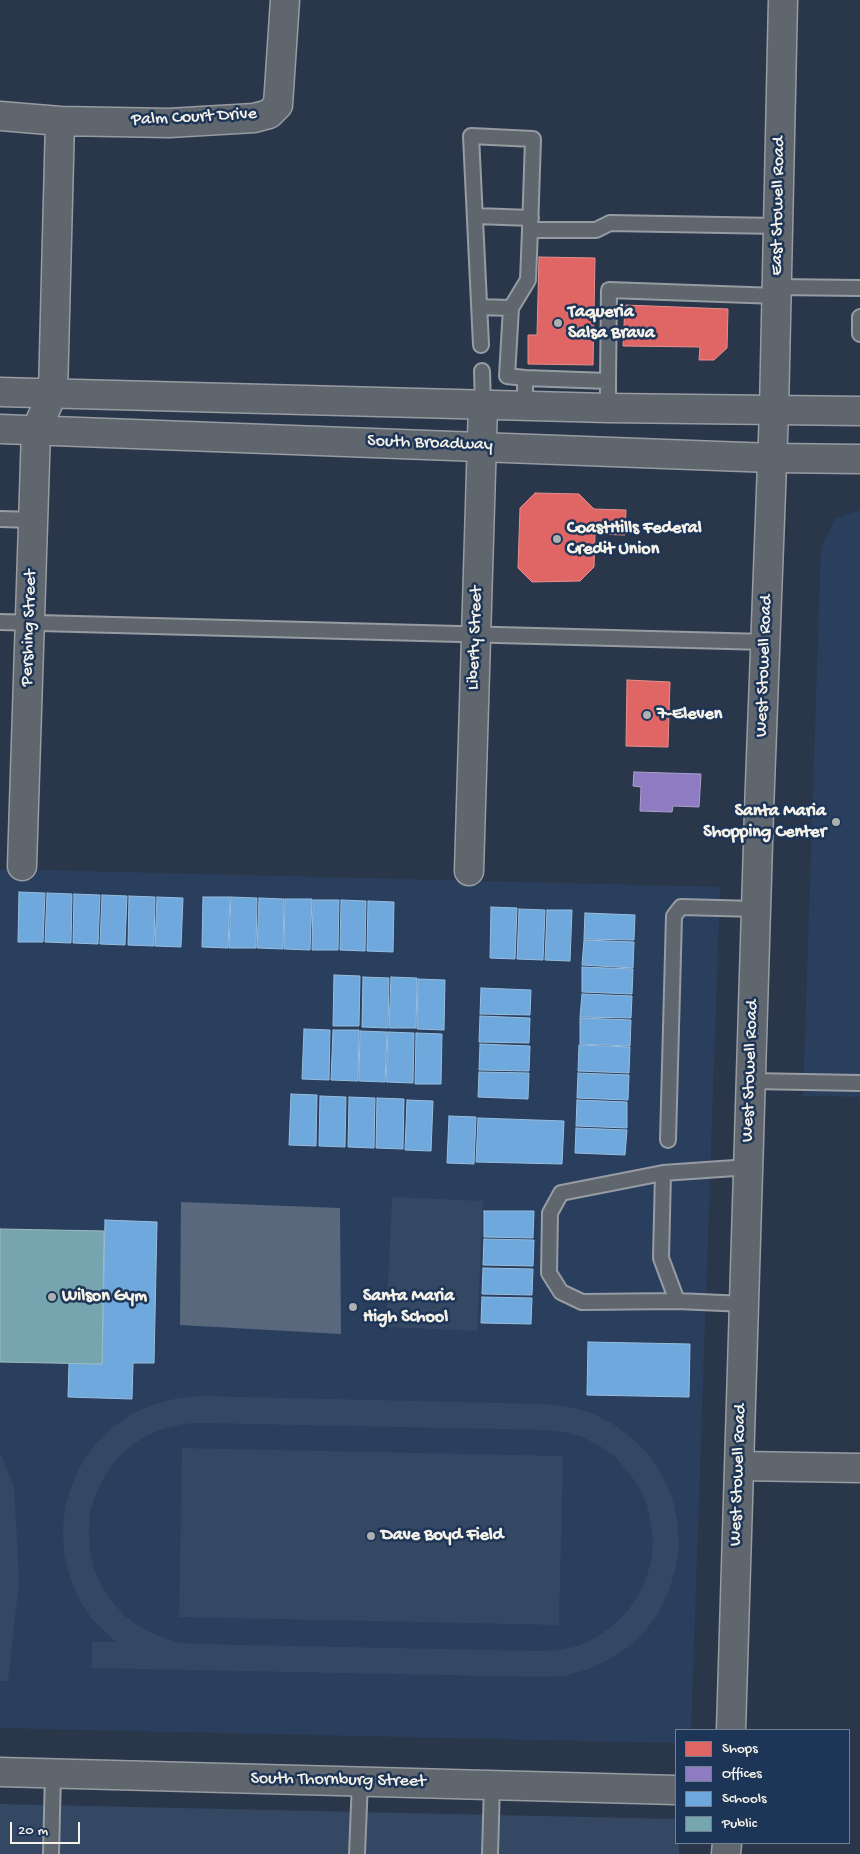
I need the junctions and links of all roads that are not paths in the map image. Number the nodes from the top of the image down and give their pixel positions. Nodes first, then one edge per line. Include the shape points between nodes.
1 (285, 0) edge
2 (784, 0) edge
3 (0, 116) edge
4 (60, 121) junction
5 (476, 216) junction
6 (531, 224) junction
7 (778, 226) junction
8 (860, 288) edge
9 (777, 291) junction
10 (479, 307) junction
11 (511, 308) junction
12 (860, 317) edge
13 (860, 334) edge
14 (481, 345) dead end
15 (482, 372) dead end
16 (525, 378) junction
17 (608, 381) junction
18 (0, 392) edge
19 (53, 393) junction
20 (484, 404) junction
21 (525, 406) junction
22 (608, 408) junction
23 (774, 411) junction
24 (860, 411) edge
25 (0, 429) edge
26 (36, 430) junction
27 (482, 446) junction
28 (772, 458) junction
29 (860, 459) edge
30 (0, 519) edge
31 (33, 520) junction
32 (0, 622) edge
33 (31, 622) junction
34 (476, 635) junction
35 (766, 642) junction
36 (22, 866) dead end
37 (469, 871) dead end
38 (756, 909) junction
39 (751, 1081) junction
40 (860, 1082) edge
41 (668, 1140) dead end
42 (749, 1167) junction
43 (663, 1173) junction
44 (677, 1301) junction
45 (745, 1304) junction
46 (740, 1466) junction
47 (860, 1468) edge
48 (731, 1729) edge
49 (0, 1772) edge
50 (53, 1774) junction
51 (360, 1781) junction
52 (492, 1784) junction
53 (675, 1790) edge
54 (51, 1854) edge
55 (356, 1854) edge
56 (490, 1854) edge

1 - 4 main road, Palm Court Drive via 278,105 270,114 254,118 170,123
2 - 7 main road, East Stowell Road
3 - 4 main road, Palm Court Drive
4 - 19 main road
5 - 6 lane
5 - 6 lane via 471,136 533,139
5 - 10 lane
6 - 7 lane via 596,230 610,224
6 - 11 lane via 528,280
7 - 9 main road, East Stowell Road
8 - 9 lane
9 - 17 lane via 609,290
9 - 23 main road, East Stowell Road
10 - 11 lane
10 - 14 lane
11 - 16 lane via 507,376
12 - 13 lane
15 - 20 lane
16 - 17 lane
16 - 21 lane
17 - 22 lane
18 - 19 main road
19 - 20 main road
19 - 26 main road, Pershing Street
20 - 21 main road
20 - 27 main road, Liberty Street
21 - 22 main road
22 - 23 main road
23 - 24 main road
23 - 28 main road, West Stowell Road
25 - 26 main road, South Broadway
26 - 27 main road, South Broadway
26 - 31 main road, Pershing Street
27 - 28 main road, South Broadway
27 - 34 main road, Liberty Street
28 - 29 main road, South Broadway
28 - 35 main road, West Stowell Road
30 - 31 lane
31 - 33 main road, Pershing Street
32 - 33 lane
33 - 34 lane
33 - 36 main road, Pershing Street
34 - 35 lane
34 - 37 main road, Liberty Street
35 - 38 main road, West Stowell Road
38 - 39 main road, West Stowell Road
38 - 41 lane via 681,907 674,916
39 - 40 lane
39 - 42 main road, West Stowell Road
42 - 43 lane
42 - 45 main road, West Stowell Road
43 - 44 lane via 661,1258
43 - 44 lane via 561,1193 550,1213 549,1273 561,1292 582,1302
44 - 45 lane
45 - 46 main road, West Stowell Road
46 - 47 main road
46 - 48 main road, West Stowell Road
49 - 50 main road, South Thornburg Street
50 - 51 main road, South Thornburg Street
50 - 54 lane
51 - 52 main road, South Thornburg Street
51 - 55 lane
52 - 53 main road, South Thornburg Street
52 - 56 lane

